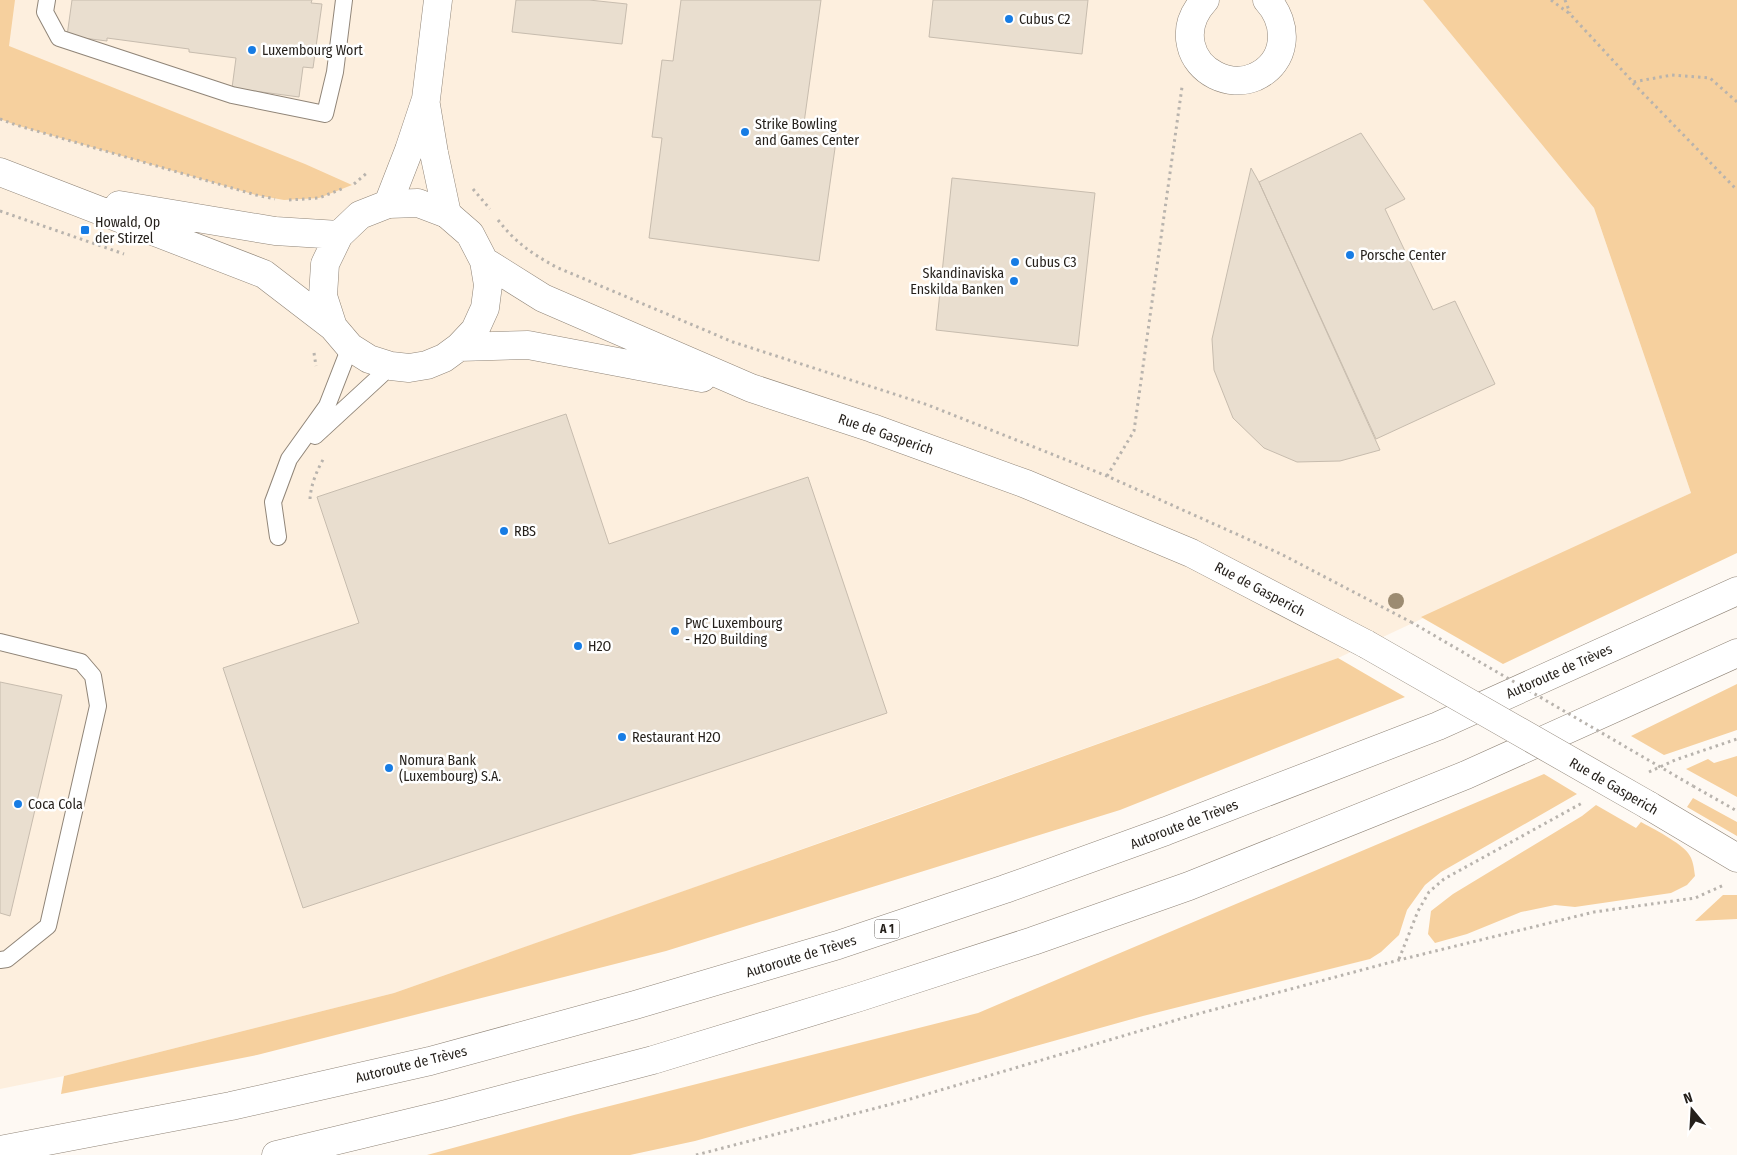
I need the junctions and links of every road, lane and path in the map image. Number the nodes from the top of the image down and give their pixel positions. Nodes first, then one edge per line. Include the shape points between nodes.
1 (47, 0) edge
2 (344, 0) edge
3 (438, 0) edge
4 (1205, 0) edge
5 (1267, 0) edge
6 (1551, 0) edge
7 (1565, 0) edge
8 (1570, 14) junction
9 (1192, 51) junction
10 (1633, 82) junction
11 (426, 99) junction
12 (1737, 102) edge
13 (0, 119) edge
14 (372, 168) dead end
15 (0, 172) edge
16 (470, 185) dead end
17 (1737, 190) edge
18 (63, 196) junction
19 (388, 204) junction
20 (447, 214) junction
21 (339, 235) junction
22 (484, 261) junction
23 (341, 337) junction
24 (459, 348) junction
25 (391, 366) junction
26 (751, 388) junction
27 (290, 459) junction
28 (1107, 476) junction
29 (278, 537) dead end
30 (1737, 591) edge
31 (0, 642) edge
32 (1737, 653) edge
33 (1737, 739) edge
34 (1648, 772) dead end
35 (1585, 802) dead end
36 (1737, 811) edge
37 (1733, 871) edge
38 (0, 960) edge
39 (1399, 960) junction
40 (0, 1150) edge
41 (276, 1155) edge
42 (696, 1155) edge

1 - 2 lane via 45,12 59,38 232,95 325,114 335,72
3 - 11 main road
4 - 9 main road via 1191,22
5 - 9 main road via 1282,24 1282,40 1278,56 1255,77 1224,79 1209,72
6 - 8 path
7 - 8 path
8 - 10 path
9 - 28 path via 1184,70 1134,431
10 - 12 path via 1672,75 1710,78
10 - 17 path
11 - 19 main road
11 - 20 main road
13 - 14 path via 284,200 318,198 352,185
15 - 18 main road
16 - 28 path via 511,237 556,267 733,342 928,405
18 - 21 main road via 275,231
18 - 23 main road via 264,274
19 - 20 main road via 418,203
19 - 21 main road via 360,215
20 - 22 main road via 470,234
21 - 23 main road via 325,264 323,296
22 - 24 main road via 488,285 485,308 475,330
22 - 26 main road, Rue de Gasperich via 543,298
23 - 25 main road via 369,360
23 - 27 lane via 327,406
24 - 25 main road via 427,365
24 - 26 main road, Rue de Gasperich via 528,345
25 - 27 lane
26 - 37 main road, Rue de Gasperich, bridge via 1026,484 1191,553 1366,644 1648,805
27 - 29 lane via 273,502
28 - 36 path, bridge via 1281,554 1411,622
30 - 40 main road, Autoroute de Trèves / A 1 via 1438,726 1157,835 838,945 430,1061 231,1106
31 - 38 lane via 81,662 93,676 98,706 48,926 7,959
32 - 41 main road via 1466,775 1188,886 1033,941 653,1060
33 - 34 path
35 - 39 path via 1444,879 1429,892 1418,911
37 - 39 path via 1695,898 1594,912
39 - 42 path via 1190,1016 907,1100

